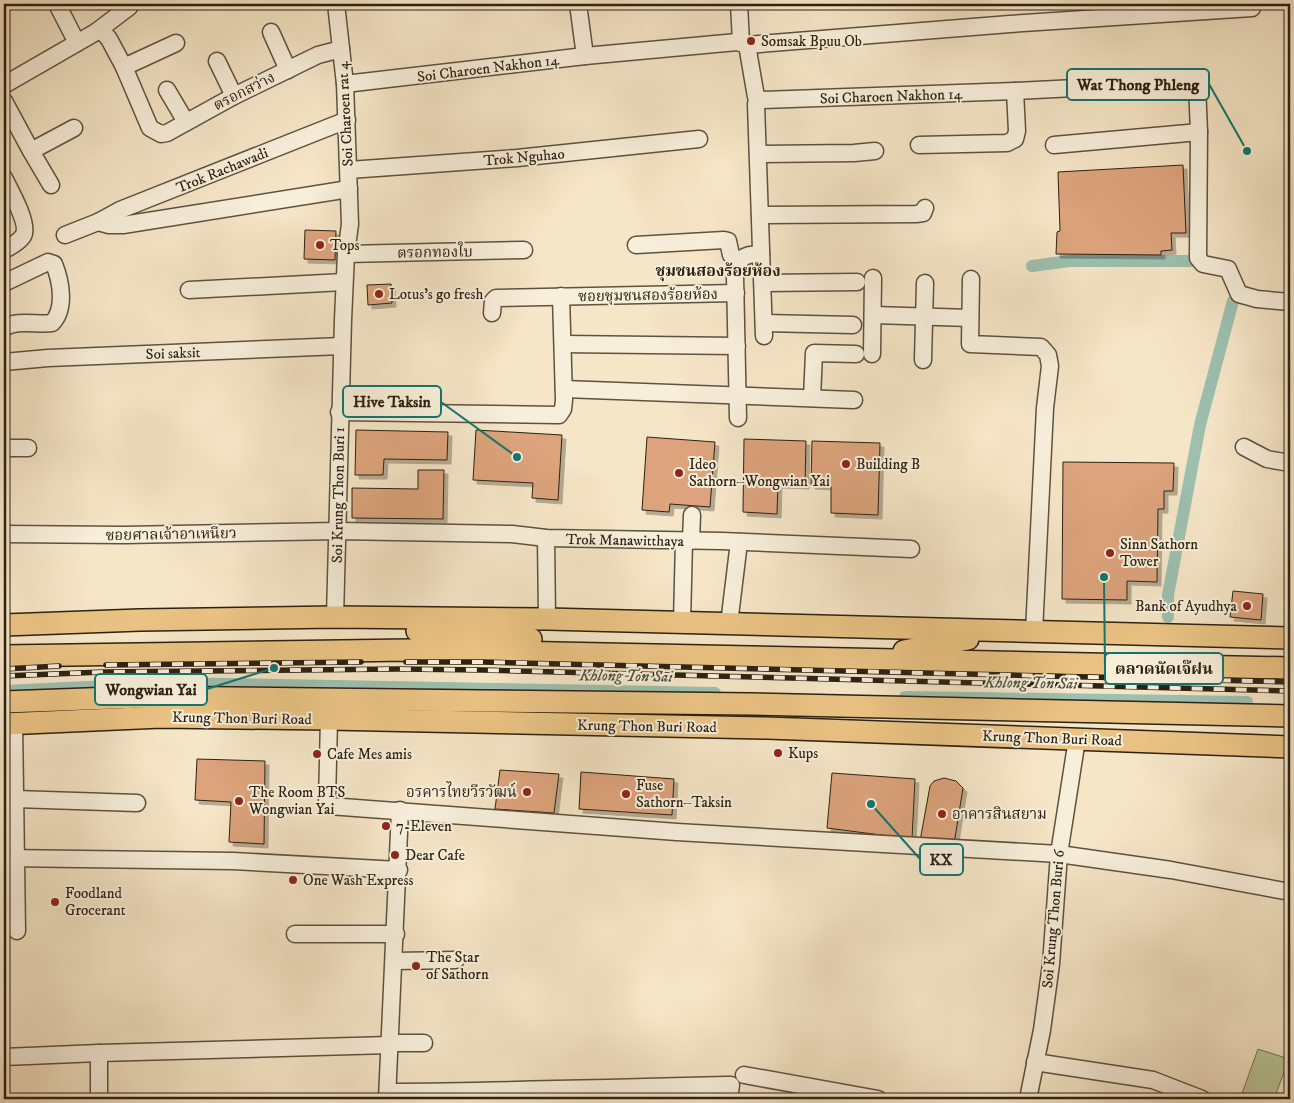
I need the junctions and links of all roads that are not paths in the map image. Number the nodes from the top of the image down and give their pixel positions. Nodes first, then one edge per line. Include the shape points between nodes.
1 (57, 4) edge
2 (128, 4) edge
3 (336, 4) edge
4 (578, 4) edge
5 (739, 4) edge
6 (1251, 6) edge
7 (96, 32) junction
8 (271, 32) dead end
9 (77, 43) junction
10 (176, 43) dead end
11 (744, 44) junction
12 (341, 49) junction
13 (585, 56) junction
14 (217, 61) dead end
15 (124, 67) junction
16 (288, 70) junction
17 (345, 84) junction
18 (4, 85) edge
19 (167, 90) dead end
20 (1015, 91) junction
21 (234, 96) junction
22 (758, 99) junction
23 (4, 101) edge
24 (347, 120) junction
25 (186, 122) junction
26 (74, 128) dead end
27 (1199, 132) junction
28 (699, 139) dead end
29 (919, 145) dead end
30 (1054, 145) dead end
31 (31, 151) junction
32 (875, 151) dead end
33 (758, 154) junction
34 (349, 170) junction
35 (4, 178) edge
36 (51, 185) dead end
37 (349, 189) junction
38 (925, 208) dead end
39 (760, 215) junction
40 (98, 222) junction
41 (350, 224) joint
42 (65, 235) dead end
43 (636, 245) dead end
44 (4, 250) edge
45 (524, 250) dead end
46 (346, 254) junction
47 (762, 254) junction
48 (740, 260) junction
49 (873, 278) dead end
50 (971, 279) dead end
51 (344, 282) junction
52 (857, 282) dead end
53 (763, 283) junction
54 (925, 283) dead end
55 (4, 284) edge
56 (189, 290) dead end
57 (736, 293) junction
58 (561, 296) junction
59 (1290, 302) edge
60 (492, 313) dead end
61 (874, 316) junction
62 (924, 317) junction
63 (970, 318) junction
64 (853, 325) dead end
65 (4, 328) edge
66 (563, 344) junction
67 (342, 346) junction
68 (737, 346) junction
69 (4, 359) edge
70 (923, 360) dead end
71 (564, 389) junction
72 (738, 395) junction
73 (812, 398) junction
74 (854, 400) dead end
75 (340, 412) junction
76 (738, 418) dead end
77 (1244, 447) dead end
78 (4, 448) edge
79 (28, 448) dead end
80 (1290, 463) edge
81 (688, 520) dead end
82 (338, 532) junction
83 (4, 534) edge
84 (546, 538) junction
85 (688, 541) junction
86 (739, 542) junction
87 (911, 549) dead end
88 (335, 617) junction
89 (220, 619) junction
90 (547, 619) junction
91 (682, 622) junction
92 (729, 624) junction
93 (4, 625) edge
94 (1010, 631) junction
95 (1034, 632) junction
96 (1290, 638) edge
97 (643, 655) junction
98 (4, 656) edge
99 (862, 659) junction
100 (1290, 668) edge
101 (482, 701) junction
102 (4, 702) edge
103 (751, 704) junction
104 (1290, 716) edge
105 (161, 717) junction
106 (329, 719) junction
107 (9, 724) edge
108 (948, 734) junction
109 (1077, 739) junction
110 (1290, 747) edge
111 (15, 799) junction
112 (137, 803) dead end
113 (400, 810) junction
114 (1059, 854) junction
115 (10, 858) edge
116 (399, 870) junction
117 (1290, 892) edge
118 (17, 932) dead end
119 (295, 934) dead end
120 (396, 934) junction
121 (456, 960) dead end
122 (394, 961) junction
123 (424, 1043) dead end
124 (390, 1044) junction
125 (99, 1053) junction
126 (4, 1057) edge
127 (1036, 1062) junction
128 (744, 1075) dead end
129 (387, 1095) edge
130 (99, 1099) edge
131 (729, 1099) edge
132 (878, 1099) edge
133 (1028, 1099) edge
134 (1202, 1099) edge

1 - 9 street
2 - 7 street via 129,7
3 - 12 street, Soi Charoen rat 4
4 - 13 street
5 - 11 street
6 - 11 street, Soi Charoen Nakhon 14
7 - 9 street
7 - 15 street via 103,32 109,39
8 - 16 street
9 - 18 street
10 - 15 street
11 - 13 street, Soi Charoen Nakhon 14
11 - 22 street
12 - 16 street, ตรอกสว่าง via 318,55
12 - 17 street, Soi Charoen rat 4
13 - 17 street, Soi Charoen Nakhon 14
14 - 21 street
15 - 25 street, ตรอกสว่าง via 150,128 161,134
16 - 21 street, ตรอกสว่าง
17 - 24 street, Soi Charoen rat 4
19 - 25 street
20 - 22 street, Soi Charoen Nakhon 14
20 - 27 street, Soi Charoen Nakhon 14 via 1192,82 1196,85
20 - 29 street via 1015,139 1007,143
21 - 25 street, ตรอกสว่าง
22 - 33 street
23 - 31 street
24 - 34 street, Soi Charoen rat 4
24 - 40 street, Trok Rachawadi via 120,210
26 - 31 street
27 - 30 street
27 - 59 street, Soi Charoen Nakhon 14 via 1198,258 1203,264 1228,269 1239,294
28 - 34 street, Trok Nguhao via 517,158
31 - 36 street
32 - 33 street
33 - 39 street
34 - 37 street, Soi Charoen rat 4
35 - 44 street via 26,230 23,237
37 - 40 street, Trok Rachawadi via 123,225
37 - 41 street, Soi Charoen rat 4
38 - 39 street via 916,214
39 - 47 street
40 - 42 street, Trok Rachawadi
41 - 46 street, Soi Krung Thon Buri 1
43 - 48 street via 724,240 728,241 731,255
45 - 46 street, ตรอกทองใบ
46 - 51 street, Soi Krung Thon Buri 1
47 - 48 street via 752,254
47 - 53 street
48 - 57 street, ซอยชุมชนสองร้อยห้อง via 735,276
49 - 61 street
50 - 63 street
51 - 56 street
51 - 67 street, Soi Krung Thon Buri 1
52 - 53 street
53 - 64 street via 764,330
54 - 62 street
55 - 65 street via 48,262 54,264 60,294 57,318 52,323 8,324
57 - 58 street, ซอยชุมชนสองร้อยห้อง
57 - 68 street, ซอยชุมชนสองร้อยห้อง
58 - 60 street, ซอยชุมชนสองร้อยห้อง via 496,298
58 - 66 street, ซอยชุมชนสองร้อยห้อง
61 - 62 street
61 - 73 street via 864,354 814,353
62 - 63 street
62 - 70 street
63 - 95 street via 970,344 1041,347 1048,355 1050,366 1044,408
66 - 68 street
66 - 71 street, ซอยชุมชนสองร้อยห้อง
67 - 69 street, Soi saksit
67 - 75 street, Soi Krung Thon Buri 1
68 - 72 street, ซอยชุมชนสองร้อยห้อง
71 - 72 street
71 - 75 street, ซอยชุมชนสองร้อยห้อง via 563,409 559,415 552,416
72 - 73 street
72 - 76 street, ซอยชุมชนสองร้อยห้อง
73 - 74 street
75 - 82 street, Soi Krung Thon Buri 1
77 - 80 street via 1267,460
78 - 79 street
81 - 85 street
82 - 83 street, ซอยศาลเจ้าอาเหนียว
82 - 84 street, Trok Manawitthaya via 512,534
82 - 88 street, Soi Krung Thon Buri 1
84 - 85 street, Trok Manawitthaya
84 - 90 street
85 - 86 street, Trok Manawitthaya
85 - 91 street
86 - 87 street, Trok Manawitthaya
86 - 92 street
88 - 89 main road
88 - 90 main road
89 - 93 main road
89 - 97 main road via 528,639
90 - 91 main road
91 - 92 main road
92 - 94 main road
94 - 95 main road
94 - 99 main road
95 - 96 main road
97 - 98 main road via 409,650
97 - 99 main road
99 - 100 main road
101 - 102 main road, Krung Thon Buri Road via 141,697
101 - 103 main road, Krung Thon Buri Road
101 - 105 main road
103 - 104 main road, Krung Thon Buri Road
103 - 108 main road
105 - 106 main road, Krung Thon Buri Road
105 - 107 main road, Krung Thon Buri Road
106 - 108 main road, Krung Thon Buri Road
106 - 113 street via 328,804
107 - 111 street
108 - 109 main road, Krung Thon Buri Road
109 - 110 main road, Krung Thon Buri Road
109 - 114 street, Soi Krung Thon Buri 6
111 - 112 street
111 - 115 street
113 - 114 street via 677,832
113 - 116 street
114 - 117 street
114 - 127 street, Soi Krung Thon Buri 6 via 1052,953
115 - 116 street via 233,861
115 - 118 street
116 - 120 street
119 - 120 street
120 - 122 street
121 - 122 street
122 - 124 street
123 - 124 street
124 - 125 street
124 - 129 street
125 - 126 street
125 - 130 street
127 - 133 street, Soi Krung Thon Buri 6
127 - 134 street via 1154,1080
128 - 132 street
129 - 131 street via 731,1085

